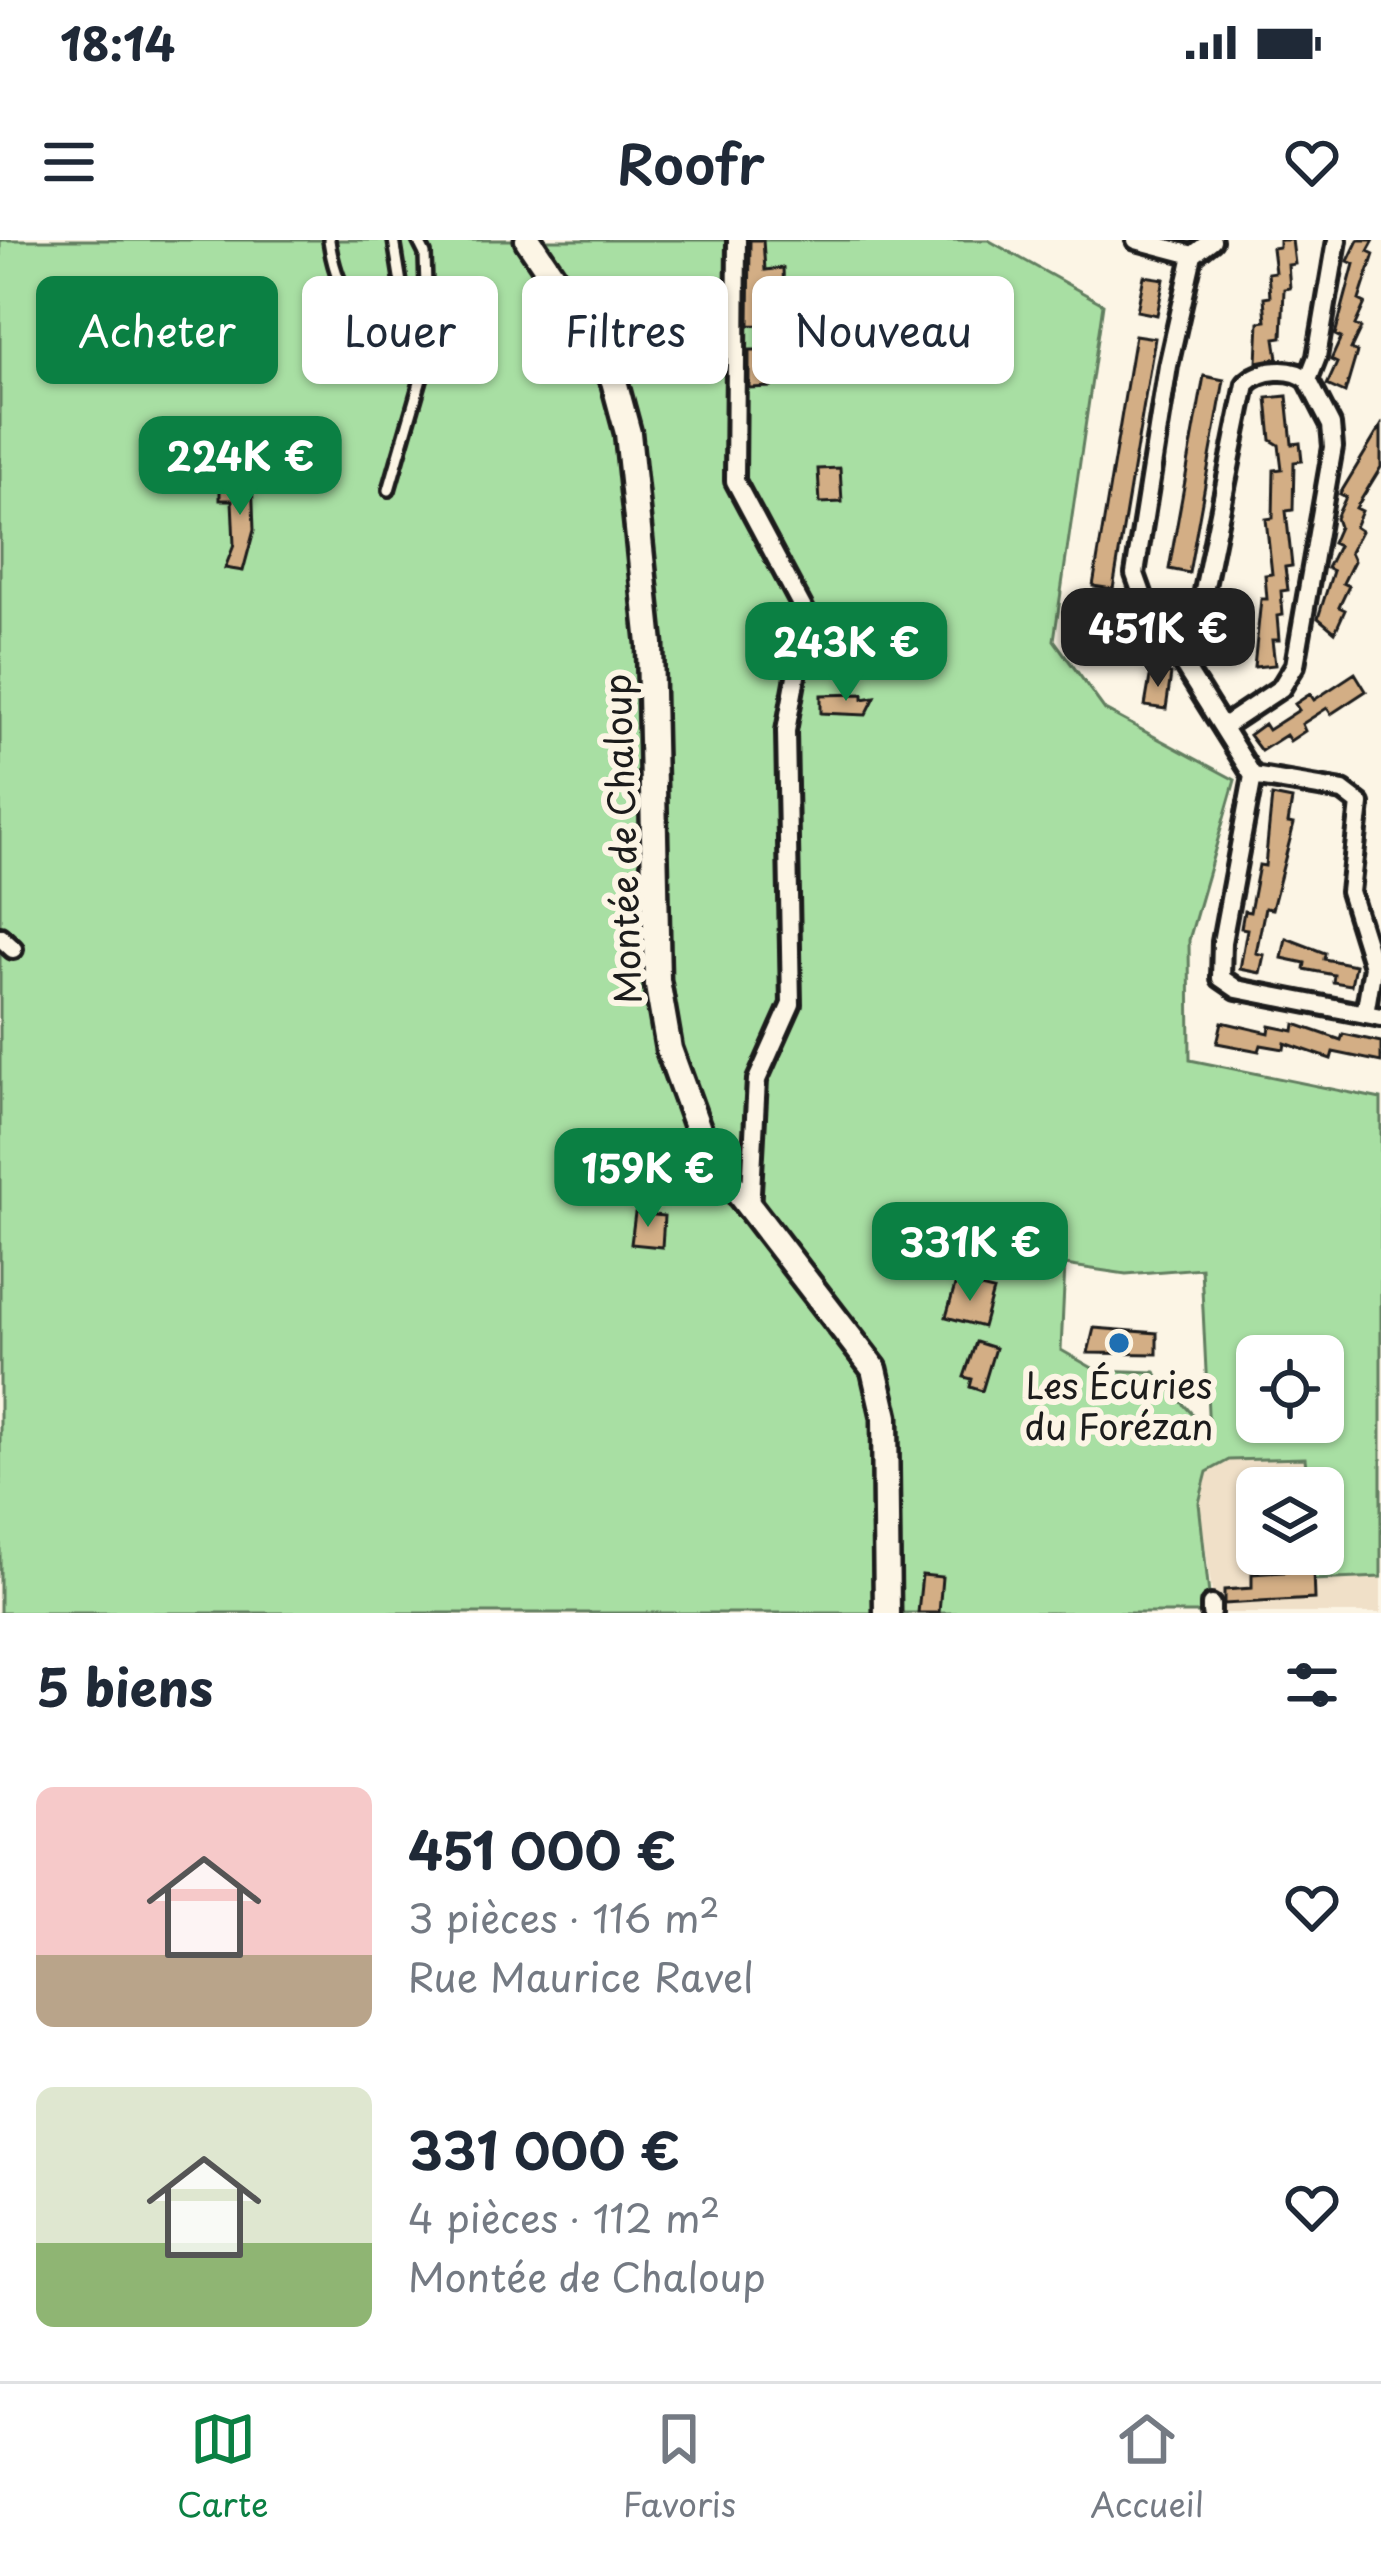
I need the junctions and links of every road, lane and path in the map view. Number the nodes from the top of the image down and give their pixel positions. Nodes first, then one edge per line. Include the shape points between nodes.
1 (329, 240) edge
2 (394, 240) edge
3 (418, 240) edge
4 (528, 240) edge
5 (737, 240) edge
6 (1136, 240) edge
7 (1212, 240) edge
8 (1337, 240) edge
9 (1193, 255) junction
10 (1308, 380) junction
11 (388, 490) dead end
12 (1188, 670) junction
13 (1224, 726) junction
14 (1253, 776) junction
15 (1373, 1016) edge
16 (750, 1211) junction
17 (887, 1613) edge

1 - 2 lane via 333,271 350,299 366,319 385,326 399,323 405,308
3 - 11 lane via 428,355
4 - 16 main road, Montée de Chaloup via 594,338 623,407 650,644 662,1016 698,1129
5 - 16 street via 735,481 807,616 785,730 791,1004 758,1080
6 - 9 street
7 - 9 street
8 - 10 street
9 - 12 street via 1135,557 1146,605
10 - 12 street via 1281,372 1246,384
10 - 13 street via 1333,447 1295,665 1281,688
12 - 13 street
13 - 14 street
14 - 15 street via 1343,791 1360,804 1350,892 1373,966
14 - 15 street via 1221,978 1237,989
16 - 17 main road, Montée de Chaloup via 874,1369 885,1417

